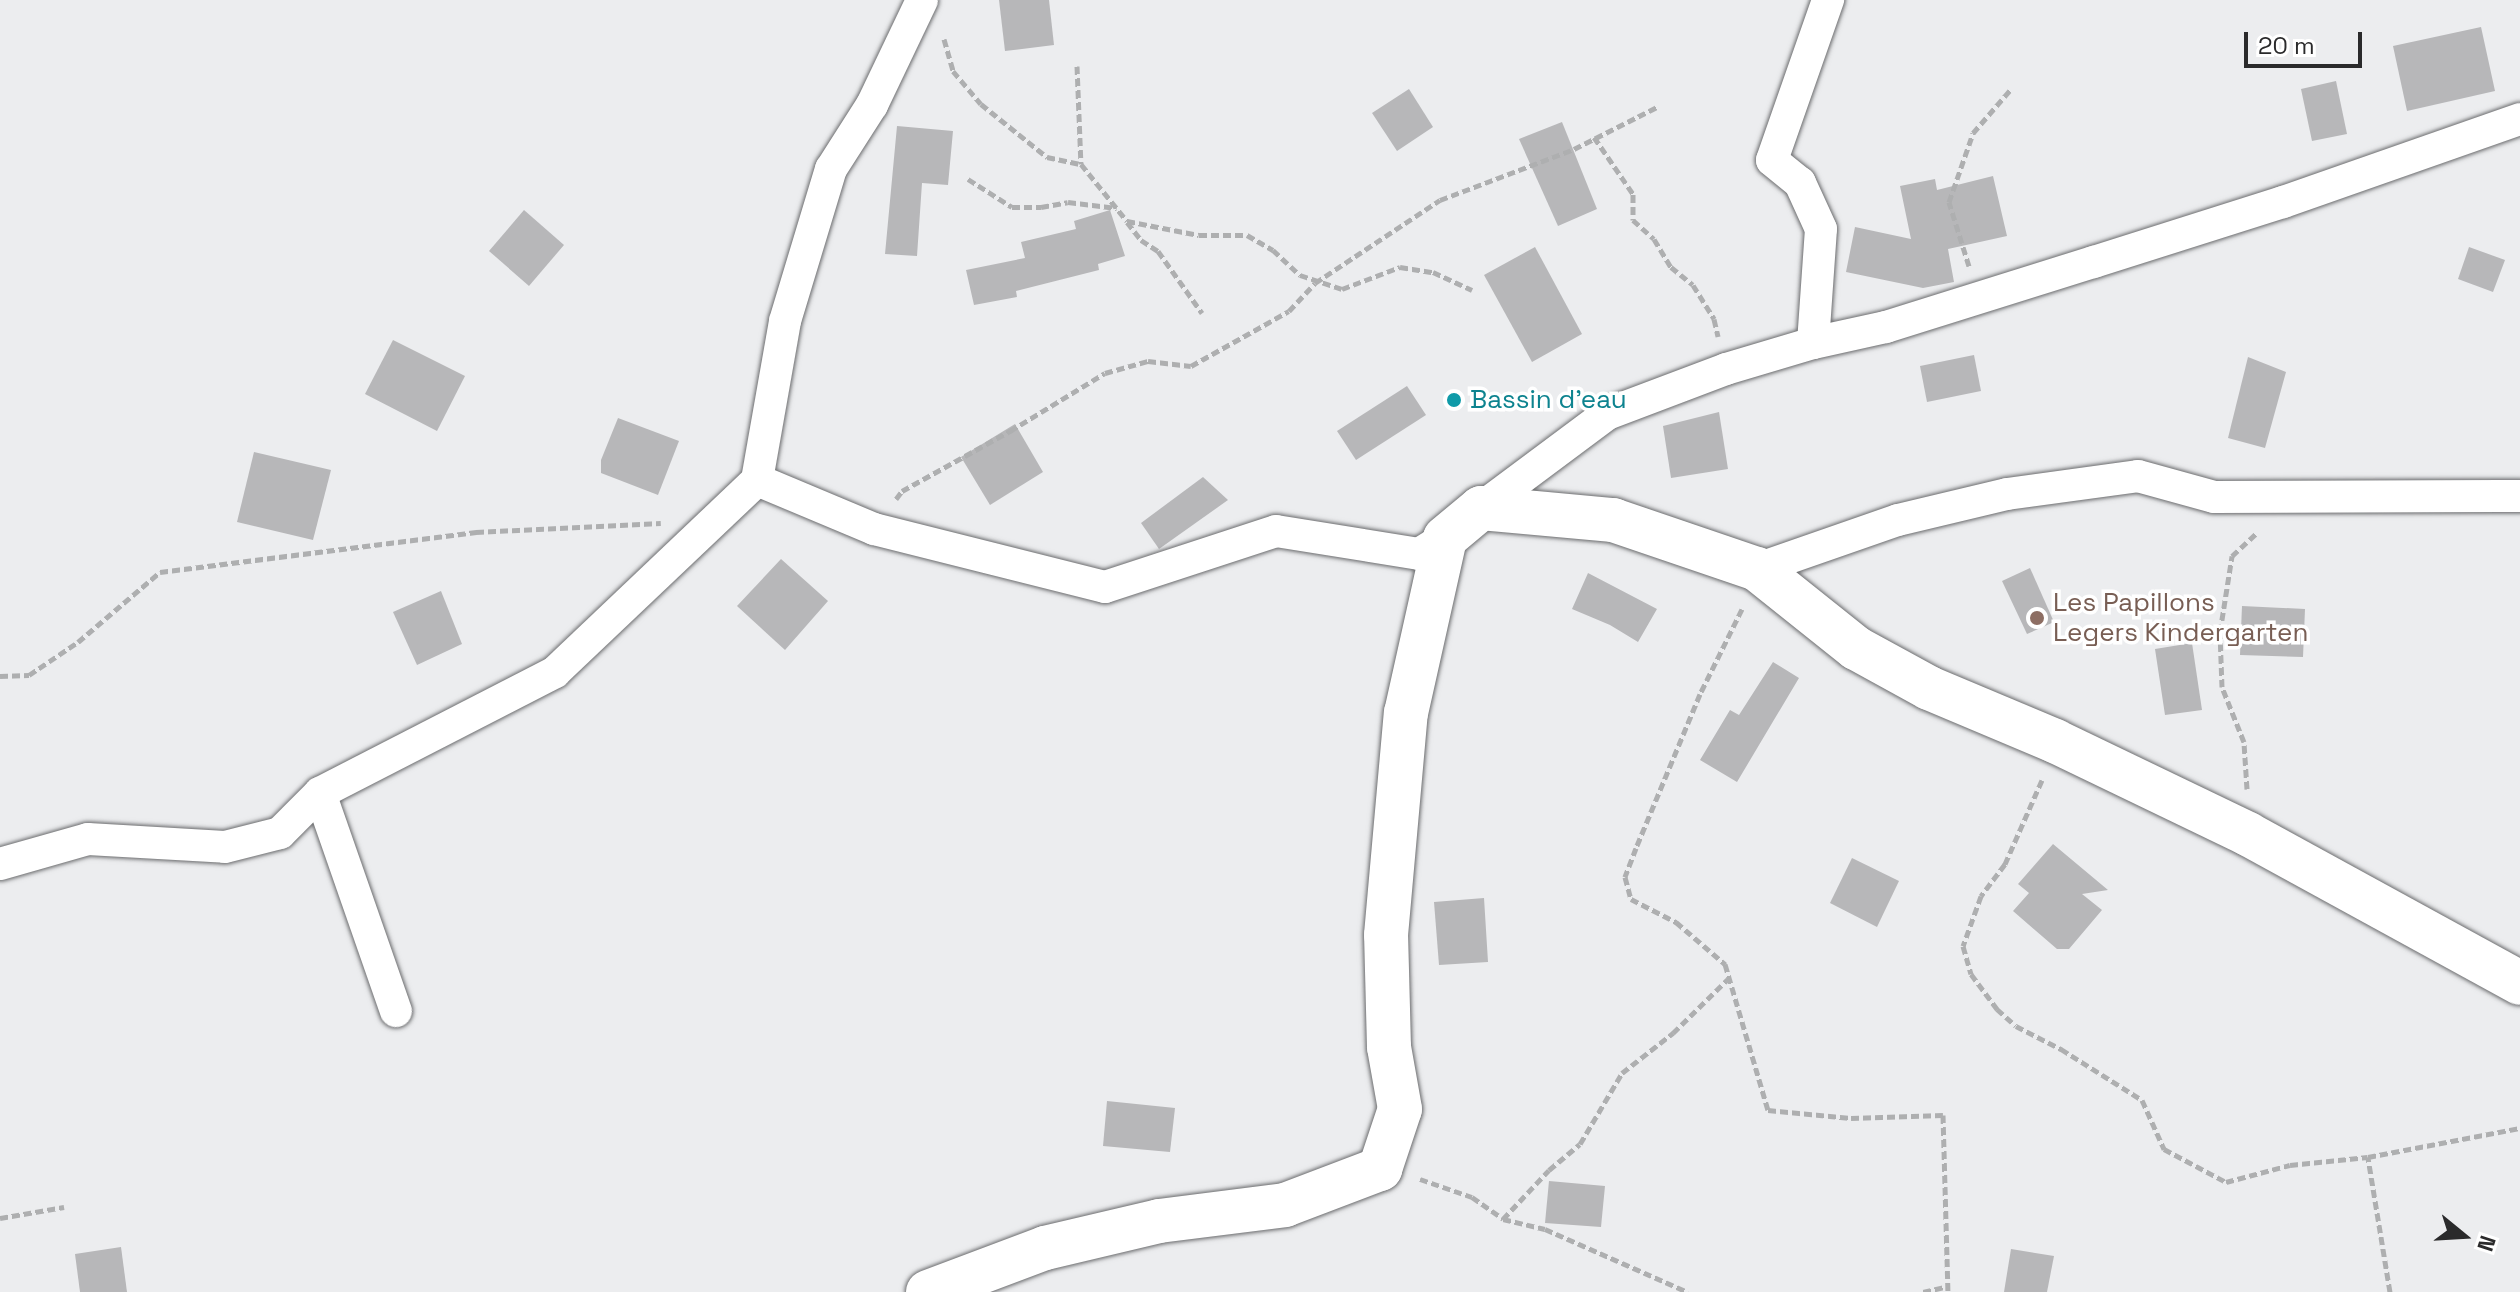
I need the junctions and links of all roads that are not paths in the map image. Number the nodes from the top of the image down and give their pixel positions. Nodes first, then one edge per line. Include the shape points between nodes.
1 (922, 0) edge
2 (1828, 0) edge
3 (2520, 119) edge
4 (1813, 343) junction
5 (757, 480) junction
6 (2520, 496) edge
7 (1481, 508) junction
8 (1445, 538) junction
9 (1757, 569) junction
10 (320, 793) junction
11 (0, 864) edge
12 (2520, 983) edge
13 (396, 1011) dead end
14 (928, 1292) edge

1 - 5 street via 872,105 831,169 785,321
2 - 4 street via 1772,160 1800,183 1821,229
3 - 4 street via 2283,202 1886,327
4 - 7 street via 1607,414
5 - 8 street via 874,529 1105,587 1276,531 1419,554
5 - 10 street via 555,672
6 - 9 street via 2214,497 2138,476 2071,483 1898,520
7 - 8 street
7 - 9 street via 1613,520
8 - 14 street via 1406,713 1386,935 1389,1047 1400,1109 1380,1169 1285,1205 1159,1221 1045,1248
9 - 12 street via 1856,648 1929,688 2055,741 2248,834
10 - 11 street via 280,833 225,847 88,839
10 - 13 street

